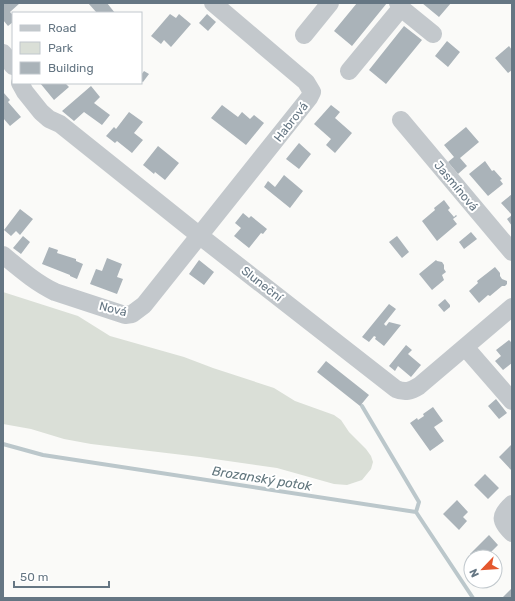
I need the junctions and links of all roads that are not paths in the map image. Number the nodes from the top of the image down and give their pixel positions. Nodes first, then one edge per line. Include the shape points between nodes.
1 (213, 3) edge
2 (330, 3) edge
3 (399, 6) edge
4 (433, 34) dead end
5 (304, 35) dead end
6 (3, 53) edge
7 (12, 65) edge
8 (348, 71) dead end
9 (21, 84) edge
10 (401, 120) dead end
11 (200, 236) junction
12 (512, 252) edge
13 (3, 255) edge
14 (512, 307) edge
15 (465, 346) junction
16 (512, 400) edge
17 (512, 504) edge
18 (512, 533) edge

1 - 11 street, Habrová via 306,82 312,92
2 - 5 street
3 - 4 street
3 - 8 street
6 - 7 street
9 - 11 street, Sluneční via 45,116 60,124
10 - 12 street, Jasmínová
11 - 13 street, Nová via 144,305 132,314 125,315 46,288
11 - 15 street, Sluneční via 396,389 406,392 412,390
14 - 15 street, Sluneční
15 - 16 street
17 - 18 street via 502,517

